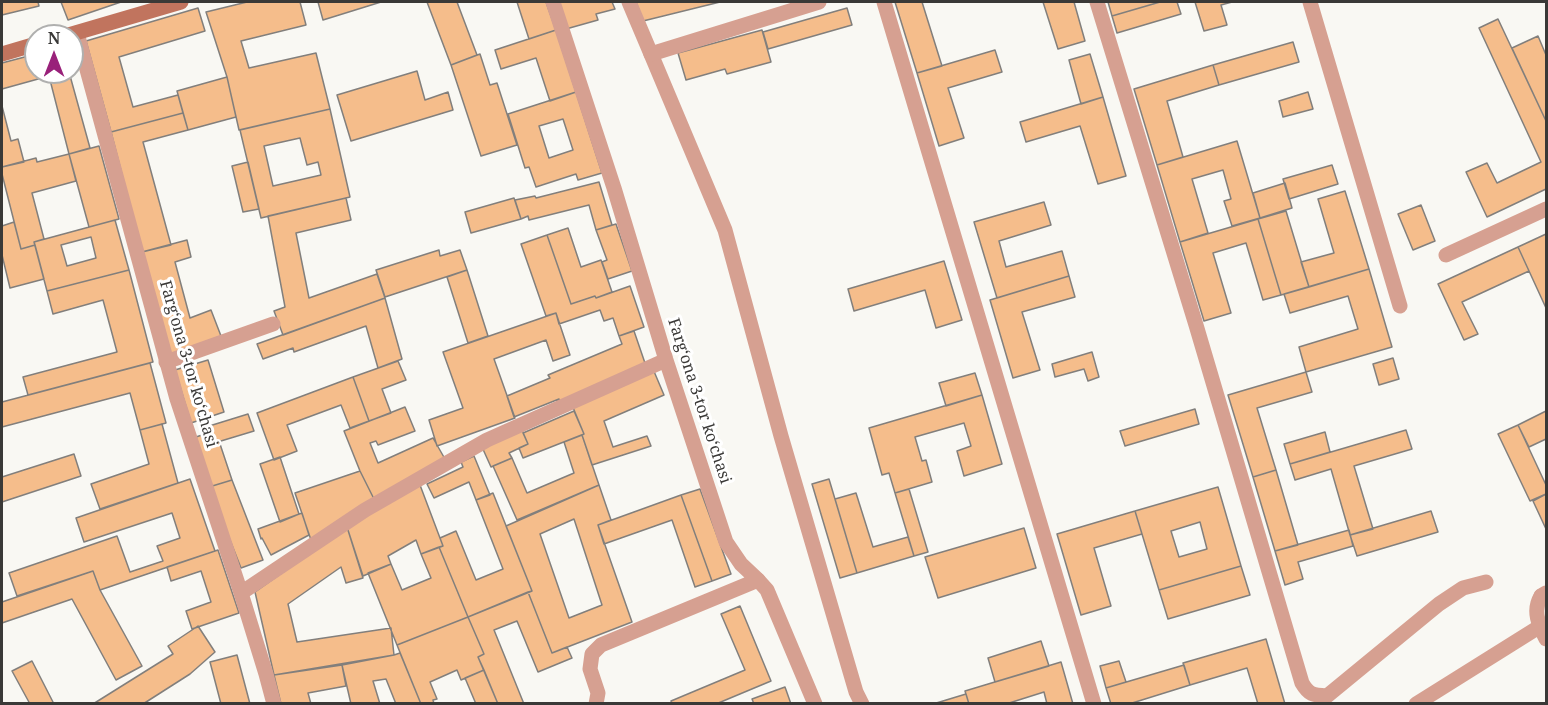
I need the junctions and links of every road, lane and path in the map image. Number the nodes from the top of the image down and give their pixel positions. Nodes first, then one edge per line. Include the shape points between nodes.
1 (181, 2) edge
2 (553, 2) edge
3 (629, 2) edge
4 (819, 2) edge
5 (884, 2) edge
6 (1097, 2) edge
7 (1310, 2) edge
8 (84, 30) edge
9 (24, 48) edge
10 (2, 54) edge
11 (651, 54) junction
12 (84, 79) edge
13 (1546, 209) edge
14 (1446, 255) dead end
15 (1400, 306) dead end
16 (273, 324) dead end
17 (666, 360) junction
18 (166, 362) junction
19 (758, 580) junction
20 (1486, 582) dead end
21 (241, 593) junction
22 (1544, 594) edge
23 (1543, 633) edge
24 (274, 704) edge
25 (596, 704) edge
26 (815, 704) edge
27 (862, 704) edge
28 (1094, 704) edge
29 (1416, 704) edge

1 - 8 street
2 - 17 street, Fargʻona 3-tor koʻchasi
3 - 11 street
4 - 11 street
5 - 28 street
6 - 20 street via 1307,692 1327,696 1439,604 1463,588
7 - 15 street
9 - 10 street
11 - 27 street via 725,230 781,436
12 - 18 street, Fargʻona 3-tor koʻchasi
13 - 14 street
16 - 18 street
17 - 19 street, Fargʻona 3-tor koʻchasi via 726,542
17 - 21 street via 487,440 365,510
18 - 21 street, Fargʻona 3-tor koʻchasi
19 - 25 street via 602,645 592,654 590,669 598,693
19 - 26 street, Fargʻona 3-tor koʻchasi via 767,590
21 - 24 street, Fargʻona 3-tor koʻchasi
22 - 23 street via 1536,611
23 - 29 street

